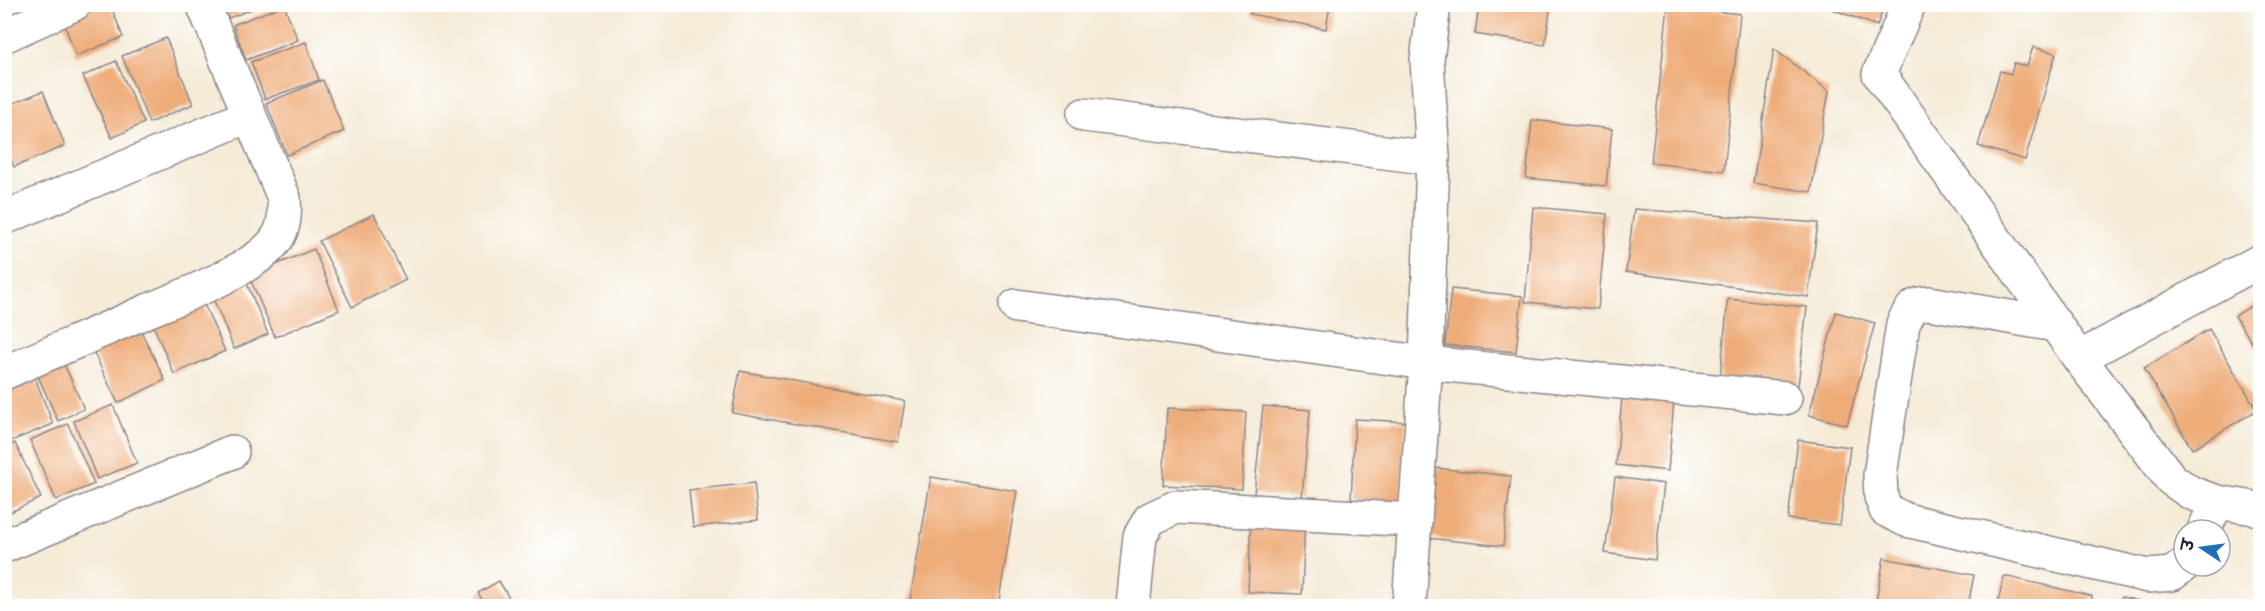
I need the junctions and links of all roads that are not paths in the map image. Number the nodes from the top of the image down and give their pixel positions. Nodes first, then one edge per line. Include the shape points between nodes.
1 (74, 4) edge
2 (203, 4) edge
3 (1434, 4) edge
4 (1909, 4) edge
5 (4, 36) edge
6 (1084, 115) dead end
7 (248, 116) junction
8 (1433, 158) junction
9 (4, 218) edge
10 (2260, 261) edge
11 (1016, 306) dead end
12 (2056, 325) junction
13 (2079, 358) junction
14 (1426, 363) junction
15 (4, 373) edge
16 (1785, 398) dead end
17 (232, 452) dead end
18 (2260, 509) edge
19 (2211, 516) edge
20 (1415, 520) junction
21 (4, 546) edge
22 (2172, 574) edge
23 (1133, 606) edge
24 (1409, 606) edge

1 - 5 street
2 - 7 street
3 - 8 street via 1427,60
4 - 12 street via 1880,74
6 - 8 street
7 - 9 street
7 - 15 street via 284,198 282,229 264,253 212,283
8 - 14 street
10 - 13 street
11 - 14 street
12 - 13 street
12 - 22 street via 1929,303 1918,303 1910,310 1903,324 1880,475 1886,510 1906,520 2148,576
13 - 19 street via 2171,479 2191,493
14 - 16 street
14 - 20 street
17 - 21 street
18 - 19 street
20 - 23 street via 1176,507 1150,519 1140,536
20 - 24 street

